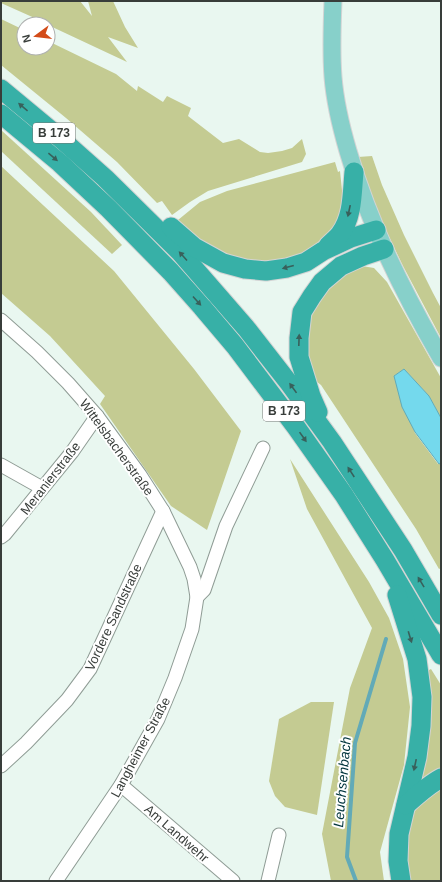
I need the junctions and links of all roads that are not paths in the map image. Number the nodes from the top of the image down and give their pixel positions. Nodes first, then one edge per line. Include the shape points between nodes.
1 (333, 1) edge
2 (1, 89) edge
3 (1, 114) edge
4 (354, 172) junction
5 (105, 178) junction
6 (376, 230) junction
7 (384, 249) junction
8 (323, 251) junction
9 (1, 320) edge
10 (441, 358) edge
11 (97, 416) junction
12 (332, 442) junction
13 (263, 448) dead end
14 (1, 466) edge
15 (42, 488) junction
16 (162, 511) junction
17 (1, 537) edge
18 (385, 560) junction
19 (197, 597) junction
20 (441, 615) edge
21 (441, 655) edge
22 (1, 766) edge
23 (441, 778) edge
24 (121, 785) junction
25 (406, 805) junction
26 (279, 835) dead end
27 (56, 881) edge
28 (233, 881) edge
29 (268, 881) edge
30 (401, 881) edge

1 - 4 main road via 333,77 339,116
5 -> 2 highway, B 173
3 -> 18 highway, B 173 via 60,163 108,208 202,307 296,426
4 - 6 main road
4 -> 8 highway via 347,221 340,234
8 -> 5 highway via 306,262 266,271 222,263 194,247 166,222
12 -> 5 highway, B 173 via 246,328 180,252
6 - 7 main road
6 - 8 highway
7 - 10 main road
12 -> 7 highway via 311,396 299,357 302,312 322,282 341,266
9 - 11 street, Wittelsbacherstraße via 37,352
11 - 15 street, Meranierstraße
11 - 16 street, Wittelsbacherstraße via 140,475
20 -> 12 highway, B 173 via 403,550
13 - 19 street, Langheimer Straße via 226,526 204,590
14 - 15 street
15 - 17 street, Meranierstraße
16 - 19 street, Wittelsbacherstraße via 190,567
16 - 22 street, Vordere Sandstraße via 90,669 67,700
18 - 21 highway, B 173
18 -> 25 highway via 417,659 422,697 422,726
19 - 24 street, Langheimer Straße via 192,628 175,678 158,719
23 - 25 highway
24 - 27 street, Langheimer Straße
24 - 28 street, Am Landwehr
25 - 30 highway via 399,834 398,861
26 - 29 street

